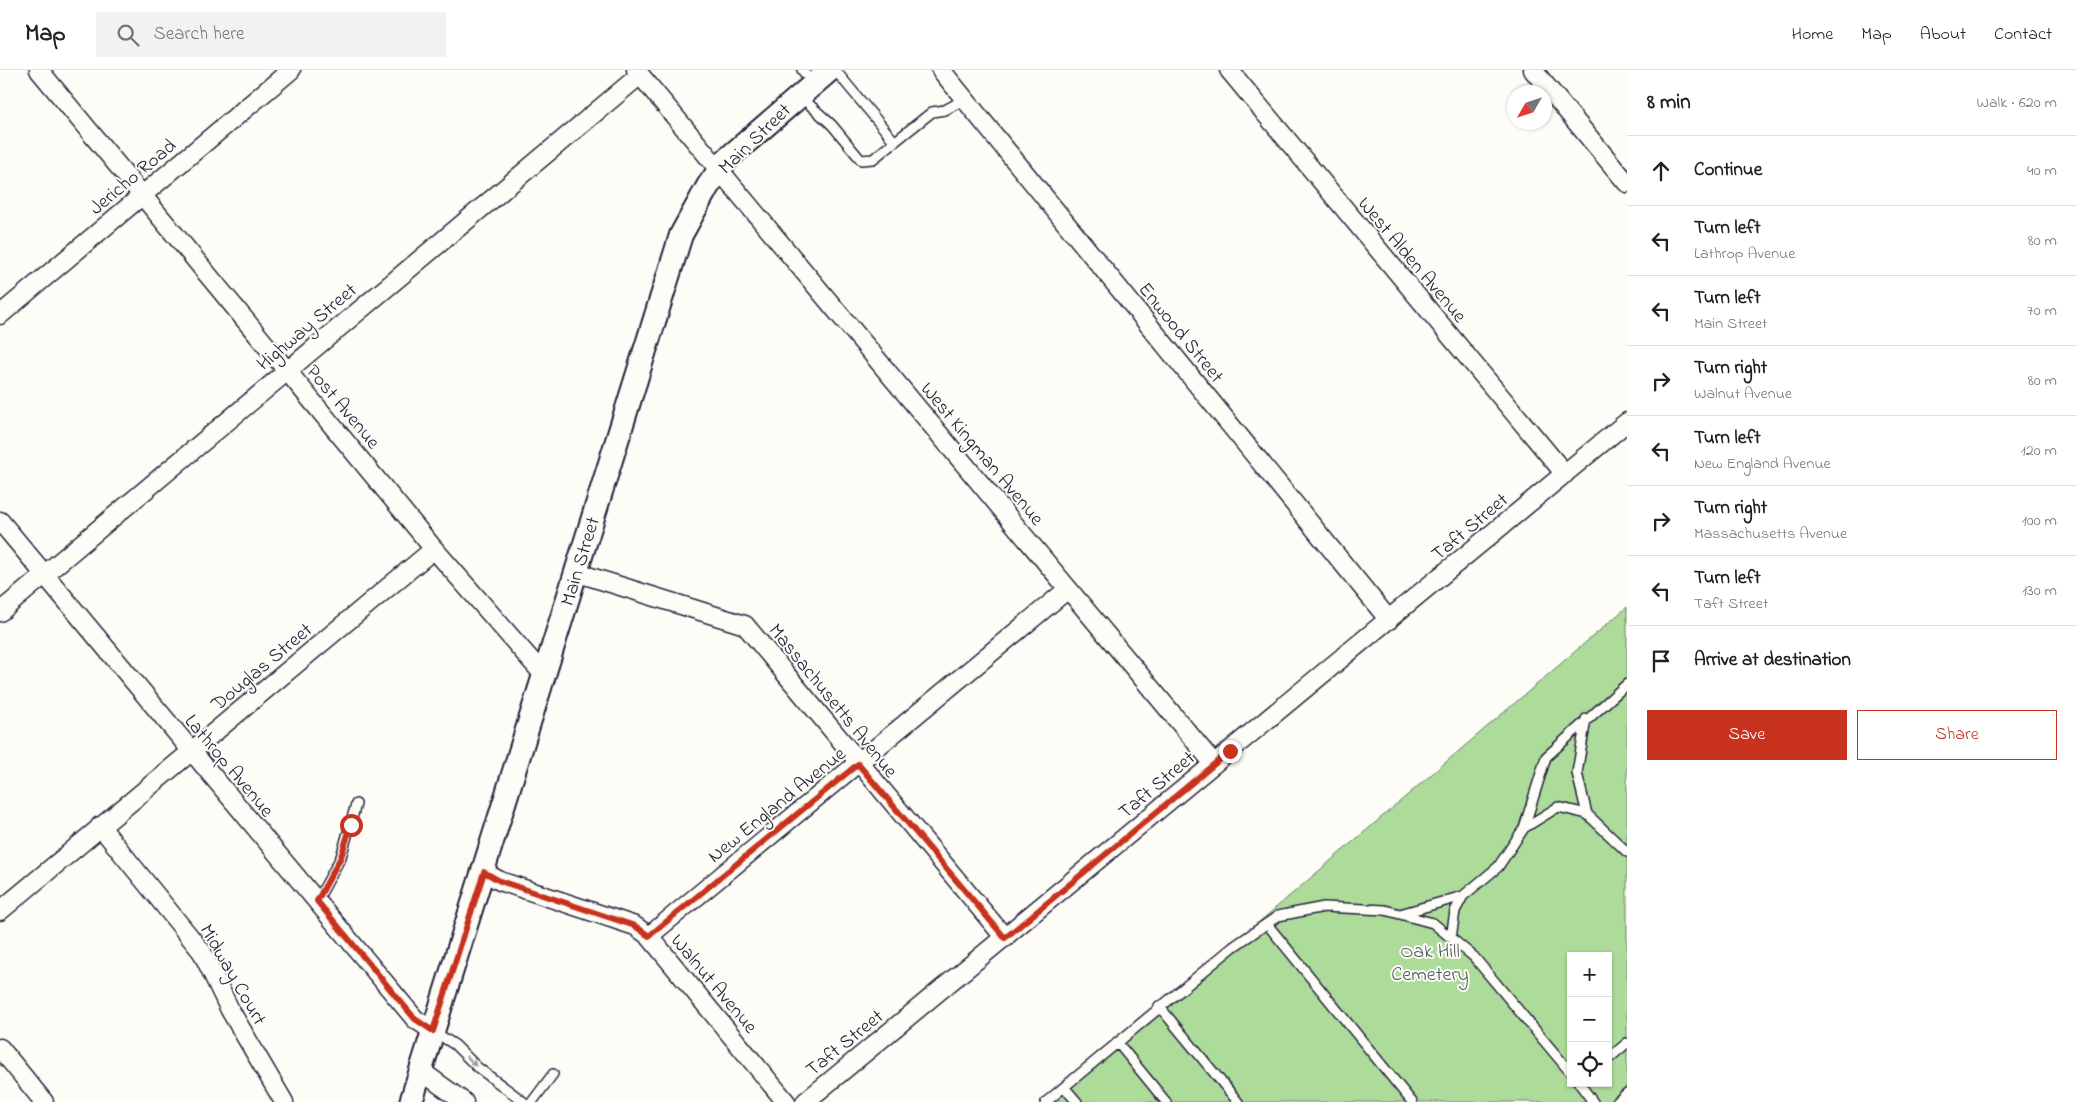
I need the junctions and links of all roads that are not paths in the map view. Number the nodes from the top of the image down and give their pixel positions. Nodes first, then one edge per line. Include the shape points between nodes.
1 (39, 70) edge
2 (291, 70) edge
3 (836, 70) edge
4 (941, 70) edge
5 (1229, 70) edge
6 (1533, 70) edge
7 (638, 73) edge
8 (811, 80) edge
9 (965, 99) junction
10 (895, 142) junction
11 (719, 170) junction
12 (1627, 182) edge
13 (142, 195) junction
14 (0, 315) edge
15 (286, 370) junction
16 (1627, 422) edge
17 (1565, 474) junction
18 (0, 521) edge
19 (434, 549) junction
20 (575, 572) junction
21 (44, 574) junction
22 (1068, 589) junction
23 (0, 612) edge
24 (1389, 620) junction
25 (543, 674) junction
26 (1627, 684) edge
27 (1586, 719) junction
28 (191, 752) junction
29 (858, 764) junction
30 (1214, 764) junction
31 (356, 804) dead end
32 (1587, 814) junction
33 (100, 826) junction
34 (1524, 828) junction
35 (1627, 852) edge
36 (484, 872) junction
37 (1463, 896) junction
38 (317, 901) junction
39 (0, 910) edge
40 (1400, 914) junction
41 (1267, 924) junction
42 (649, 936) junction
43 (1005, 938) junction
44 (1451, 938) junction
45 (1159, 1006) junction
46 (433, 1031) junction
47 (1117, 1042) junction
48 (1627, 1043) edge
49 (0, 1048) edge
50 (1612, 1056) edge
51 (1567, 1068) edge
52 (421, 1071) junction
53 (553, 1074) dead end
54 (1064, 1087) junction
55 (1582, 1087) edge
56 (1627, 1093) edge
57 (44, 1102) edge
58 (284, 1102) edge
59 (411, 1102) edge
60 (464, 1102) edge
61 (524, 1102) edge
62 (532, 1102) edge
63 (786, 1102) edge
64 (805, 1102) edge
65 (1046, 1102) edge
66 (1077, 1102) edge
67 (1166, 1102) edge
68 (1238, 1102) edge
69 (1412, 1102) edge
70 (1593, 1102) edge
71 (1617, 1102) edge

1 - 13 street, Post Avenue
2 - 13 street, Jericho Road
3 - 10 lane
4 - 9 street, Enwood Street
5 - 17 street, West Alden Avenue
6 - 12 street
7 - 11 street, West Kingman Avenue
7 - 15 street, Highway Street
8 - 10 lane via 832,125 861,160 873,159
8 - 11 street, Main Street
9 - 10 lane via 944,110 932,112
9 - 24 street, Enwood Street
11 - 20 street, Main Street via 681,235
11 - 22 street, West Kingman Avenue
13 - 14 street, Jericho Road
13 - 15 street, Post Avenue
15 - 19 street, Post Avenue
15 - 21 street, Highway Street
16 - 17 street, Taft Street
17 - 24 street, Taft Street
18 - 21 street, Lathrop Avenue
19 - 25 street, Post Avenue
19 - 28 street, Douglas Street
20 - 25 street, Main Street
20 - 29 street, Massachusetts Avenue via 744,625
21 - 23 street, Highway Street
21 - 28 street, Lathrop Avenue
22 - 29 street, New England Avenue
22 - 30 street, West Kingman Avenue
24 - 30 street, Taft Street
25 - 36 street, Main Street
26 - 27 lane
27 - 32 lane via 1577,773
27 - 34 lane via 1546,757
28 - 33 street, Douglas Street
28 - 38 street, Lathrop Avenue
29 - 42 street, New England Avenue
29 - 43 street, Massachusetts Avenue
30 - 43 street, Taft Street
31 - 38 lane via 341,857
32 - 34 lane via 1558,807
32 - 35 lane
33 - 39 street, Douglas Street
33 - 58 street, Midway Court via 202,952 230,1010
34 - 37 lane via 1498,867
36 - 42 street, Walnut Avenue via 500,881 635,926
36 - 46 street, Main Street
37 - 40 lane
37 - 44 lane via 1455,911
38 - 46 street, Lathrop Avenue via 415,1019
40 - 41 lane via 1385,910 1324,907 1278,916
40 - 44 lane via 1432,923
41 - 45 lane via 1232,947
41 - 69 lane
42 - 63 street, Walnut Avenue
43 - 64 street, Taft Street
44 - 51 lane via 1474,957
45 - 47 lane
45 - 68 lane
46 - 52 street, Main Street
46 -> 61 lane
47 - 54 lane
47 - 67 lane
48 - 50 lane
49 - 57 street
52 - 59 street, Main Street
52 - 60 street
53 - 62 lane
54 - 65 lane
54 - 66 lane
55 - 70 lane
56 - 71 lane

